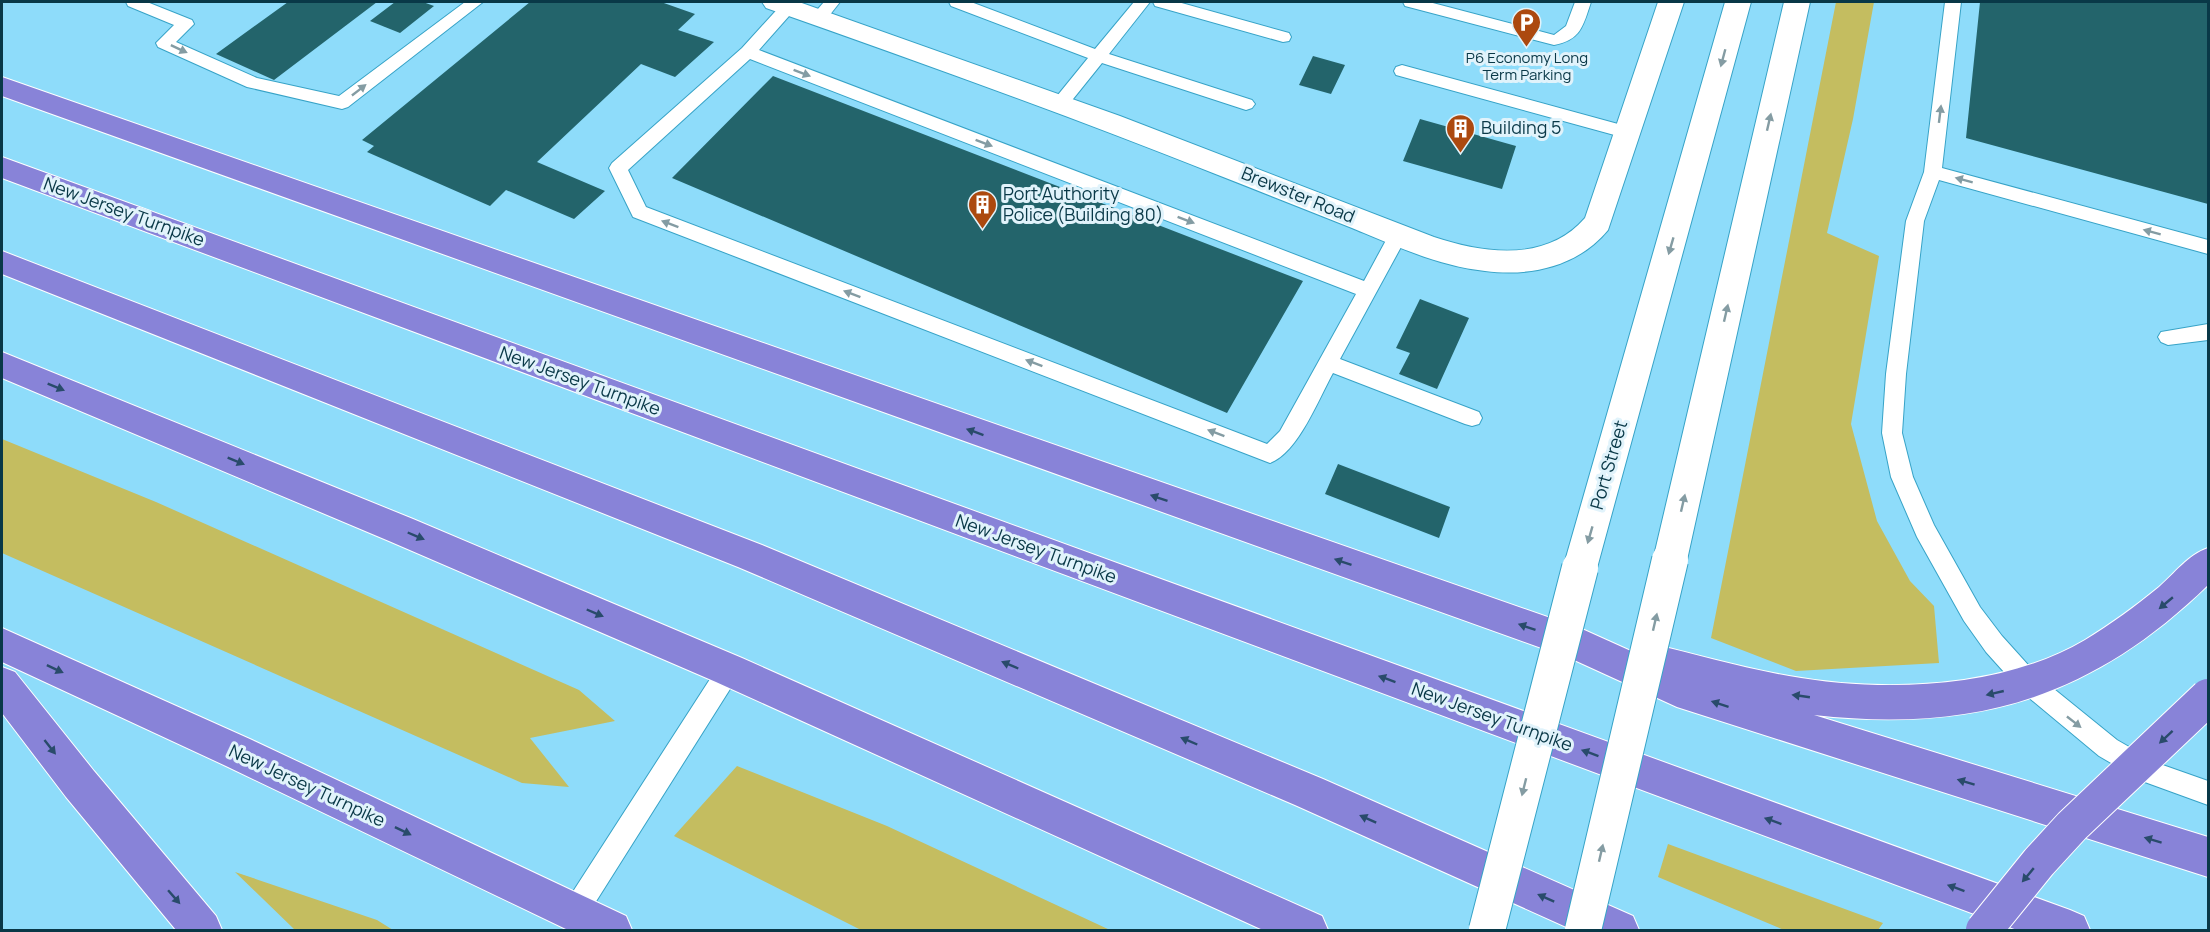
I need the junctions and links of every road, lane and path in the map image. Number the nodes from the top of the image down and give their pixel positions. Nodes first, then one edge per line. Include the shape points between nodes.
1 (134, 2) edge
2 (475, 2) edge
3 (957, 2) edge
4 (1142, 2) edge
5 (1161, 2) edge
6 (1411, 2) edge
7 (1583, 2) edge
8 (1671, 2) edge
9 (1738, 2) edge
10 (1797, 2) edge
11 (1953, 2) edge
12 (782, 4) edge
13 (825, 9) edge
14 (1283, 37) dead end
15 (748, 52) junction
16 (1098, 56) junction
17 (1402, 71) dead end
18 (2, 86) edge
19 (1246, 104) dead end
20 (1059, 105) junction
21 (1629, 133) junction
22 (2, 167) edge
23 (1933, 172) junction
24 (1398, 236) junction
25 (2208, 247) edge
26 (2, 262) edge
27 (1367, 290) junction
28 (2208, 332) edge
29 (2168, 337) dead end
30 (1328, 363) junction
31 (2, 365) edge
32 (1472, 418) dead end
33 (2208, 563) edge
34 (2, 645) edge
35 (1582, 646) junction
36 (729, 670) junction
37 (2, 684) edge
38 (2030, 684) junction
39 (2208, 697) edge
40 (2208, 793) edge
41 (2208, 857) edge
42 (583, 922) edge
43 (202, 930) edge
44 (612, 930) edge
45 (1308, 930) edge
46 (1487, 930) edge
47 (1583, 930) edge
48 (1619, 930) edge
49 (1984, 930) edge
50 (2070, 930) edge

1 -> 2 lane via 186,24 164,42 253,83 342,104
3 - 16 lane
4 - 16 lane
5 - 14 lane
6 - 7 lane via 1554,40 1571,33
8 - 21 main road, Brewster Road
9 -> 46 main road, Port Street, bridge via 1581,568
47 -> 10 main road, bridge
23 -> 11 lane
12 - 13 main road, Brewster Road
12 - 15 lane
13 - 20 main road, Brewster Road
15 -> 27 lane
30 -> 15 lane via 1287,437 1270,454 639,212 618,168
16 - 19 lane
16 - 20 lane
17 - 21 lane
35 -> 18 highway
20 - 24 main road, Brewster Road
21 - 24 main road, Brewster Road via 1598,222 1587,238 1571,248 1538,259 1502,262 1462,256
50 -> 22 highway, New Jersey Turnpike
25 -> 23 lane
23 - 38 lane via 1915,221 1892,433 1912,503 1972,614
24 - 27 lane
48 -> 26 highway via 1298,788 760,560
27 - 30 lane
28 - 29 lane
30 - 32 lane
31 -> 36 highway
33 -> 38 highway via 2163,606 2109,645
34 -> 42 highway, New Jersey Turnpike via 239,753
38 -> 35 highway via 1956,700 1846,701 1762,689
41 -> 35 highway via 1677,690
36 - 42 lane
36 - 45 highway
37 -> 43 highway
38 -> 40 lane via 2108,748 2151,773
39 -> 49 highway, bridge via 2072,826
42 - 44 highway, New Jersey Turnpike

